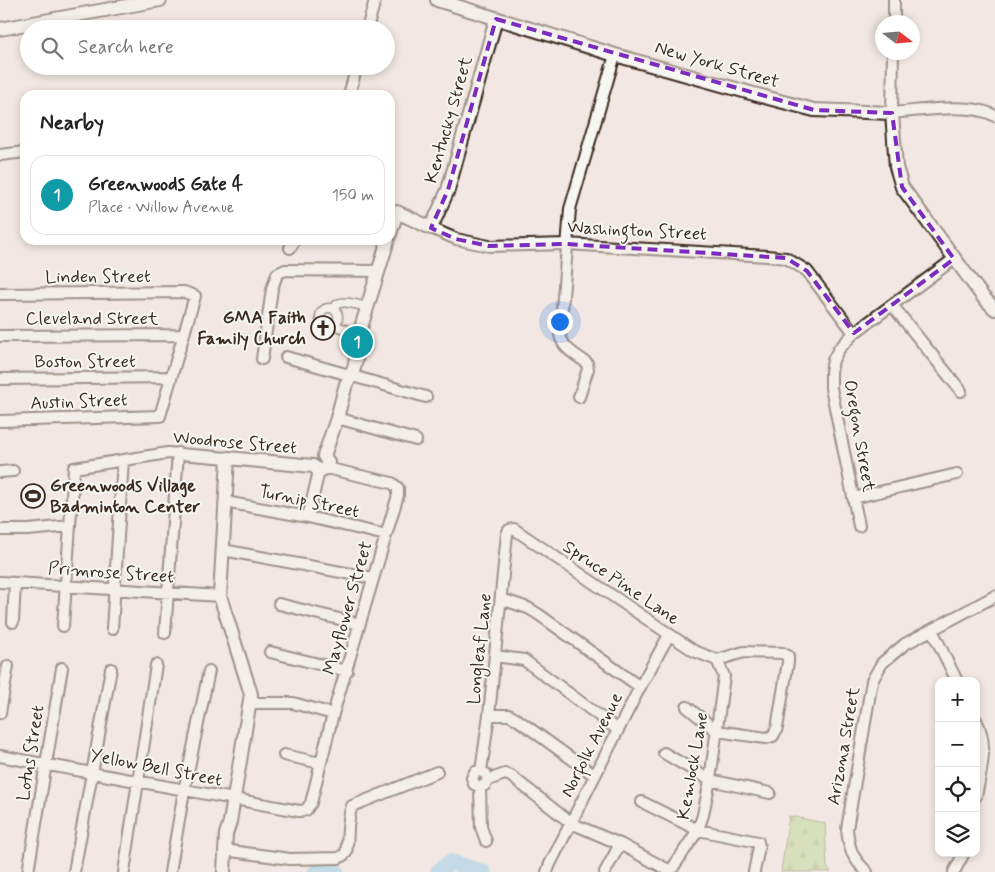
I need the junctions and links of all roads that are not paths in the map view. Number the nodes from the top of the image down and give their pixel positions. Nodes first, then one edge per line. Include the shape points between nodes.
1 (160, 0) edge
2 (375, 0) edge
3 (437, 0) edge
4 (894, 0) edge
5 (894, 15) edge
6 (496, 19) junction
7 (50, 20) edge
8 (369, 20) edge
9 (20, 25) edge
10 (0, 29) edge
11 (615, 55) junction
12 (893, 60) edge
13 (355, 75) edge
14 (350, 90) edge
15 (892, 113) junction
16 (995, 116) edge
17 (20, 153) edge
18 (0, 155) edge
19 (395, 211) edge
20 (431, 228) junction
21 (566, 244) junction
22 (387, 245) edge
23 (954, 258) junction
24 (379, 271) junction
25 (0, 294) edge
26 (892, 305) junction
27 (368, 307) junction
28 (333, 309) junction
29 (995, 309) edge
30 (333, 326) junction
31 (359, 334) junction
32 (854, 334) junction
33 (183, 335) junction
34 (0, 336) edge
35 (286, 358) dead end
36 (262, 359) dead end
37 (171, 377) junction
38 (347, 378) junction
39 (0, 379) edge
40 (961, 391) dead end
41 (579, 397) dead end
42 (426, 398) dead end
43 (337, 418) junction
44 (0, 421) edge
45 (416, 440) dead end
46 (178, 453) junction
47 (228, 458) junction
48 (123, 460) junction
49 (320, 465) junction
50 (13, 471) dead end
51 (0, 472) edge
52 (957, 474) dead end
53 (853, 498) junction
54 (225, 502) junction
55 (308, 516) junction
56 (70, 526) junction
57 (859, 526) dead end
58 (0, 530) edge
59 (509, 530) joint
60 (386, 535) junction
61 (223, 550) junction
62 (373, 578) junction
63 (0, 582) edge
64 (15, 583) junction
65 (66, 586) junction
66 (114, 590) junction
67 (167, 593) junction
68 (220, 596) junction
69 (995, 596) edge
70 (501, 599) junction
71 (279, 604) dead end
72 (12, 622) dead end
73 (359, 624) junction
74 (63, 626) dead end
75 (112, 629) dead end
76 (932, 630) junction
77 (165, 633) dead end
78 (669, 635) junction
79 (270, 652) dead end
80 (495, 656) junction
81 (717, 660) junction
82 (156, 665) dead end
83 (8, 666) dead end
84 (62, 668) dead end
85 (111, 669) dead end
86 (209, 671) dead end
87 (347, 671) junction
88 (955, 677) edge
89 (640, 687) junction
90 (250, 703) junction
91 (687, 707) dead end
92 (0, 713) edge
93 (333, 714) junction
94 (489, 715) junction
95 (977, 722) edge
96 (618, 730) junction
97 (717, 731) junction
98 (664, 753) dead end
99 (284, 755) dead end
100 (0, 756) edge
101 (320, 763) junction
102 (46, 764) junction
103 (92, 772) junction
104 (437, 772) dead end
105 (980, 774) edge
106 (594, 775) junction
107 (710, 780) junction
108 (138, 781) junction
109 (484, 783) junction
110 (184, 790) junction
111 (770, 793) dead end
112 (234, 799) junction
113 (642, 802) dead end
114 (306, 810) joint
115 (230, 822) junction
116 (571, 823) junction
117 (698, 830) junction
118 (486, 841) dead end
119 (620, 844) junction
120 (231, 850) junction
121 (962, 857) edge
122 (28, 872) edge
123 (74, 872) edge
124 (124, 872) edge
125 (170, 872) edge
126 (225, 872) edge
127 (547, 872) edge
128 (605, 872) edge
129 (670, 872) edge
130 (754, 872) edge
131 (867, 872) edge
132 (954, 872) edge

1 - 7 street
2 - 8 street
3 - 6 street, New York Street
4 - 5 street
6 - 11 street, New York Street
6 - 20 street, Kentucky Street via 448,190
9 - 10 street
11 - 15 street, New York Street via 814,110
11 - 21 street via 570,209
12 - 15 street
13 - 14 street
15 - 16 street, New York Street via 962,108 978,109
15 - 23 street via 896,167 902,187
17 - 18 street
19 - 20 street, Washington Street
20 - 21 street, Washington Street via 456,240 490,246
21 - 32 street, Washington Street via 786,258 807,271
21 - 41 street via 560,335 567,349 587,363
22 - 24 street
23 - 26 street, Oregon Street
23 - 29 street via 982,297
24 - 27 street
24 - 36 street via 285,270 277,274
25 - 33 street, Linden Street via 184,292 195,296
26 - 32 street, Oregon Street
26 - 40 street
27 - 28 street via 340,302
27 - 31 street
28 - 30 street via 338,315
28 - 30 street via 326,308 320,316 322,324
30 - 31 street
31 - 38 street via 360,343
32 - 53 street, Oregon Street via 839,349 831,372 831,388
33 - 34 street, Cleveland Street
33 - 37 street
35 - 38 street
37 - 39 street, Boston Street
37 - 44 street, Austin Street via 160,416
38 - 42 street
38 - 43 street
43 - 45 street
43 - 49 street
46 - 47 street, Woodrose Street
46 - 48 street, Woodrose Street
46 - 67 street
47 - 49 street, Woodrose Street
47 - 54 street
48 - 56 street, Woodrose Street via 74,468
48 - 66 street
49 - 55 street
49 - 60 street, Mayflower Street via 392,483 398,488
50 - 51 street
52 - 53 street
53 - 57 street, Oregon Street
54 - 55 street, Turnip Street
54 - 61 street
55 - 60 street, Turnip Street
56 - 58 street
56 - 65 street, Woodrose Street
59 - 70 street, Longleaf Lane
59 - 78 street, Spruce Pine Lane via 514,530
60 - 62 street, Mayflower Street
61 - 62 street
61 - 68 street
62 - 73 street, Mayflower Street
63 - 64 street, Primrose Street
64 - 65 street, Primrose Street
64 - 72 street
65 - 66 street, Primrose Street
65 - 74 street, Woodrose Street
66 - 67 street, Primrose Street
66 - 75 street
67 - 68 street, Primrose Street
67 - 77 street
68 - 90 street via 251,694
69 - 76 street, Arizona Street
70 - 80 street, Longleaf Lane
70 - 89 street via 538,614
71 - 73 street
73 - 87 street, Mayflower Street
76 - 88 street
76 - 131 street, Arizona Street via 905,644 882,663 872,681 847,830 848,848
78 - 81 street, Spruce Pine Lane via 694,651
78 - 89 street, Norfolk Avenue
79 - 87 street
80 - 94 street, Longleaf Lane
80 - 96 street via 524,660
81 - 97 street, Kemlock Lane via 724,676
81 - 97 street via 744,652 788,656 773,736 766,738
82 - 108 street
83 - 92 street
84 - 102 street, Lotus Street
85 - 103 street
86 - 110 street
87 - 93 street, Mayflower Street
89 - 96 street, Norfolk Avenue
90 - 93 street via 293,703
90 - 112 street
91 - 97 street
93 - 101 street, Mayflower Street
94 - 106 street via 509,715 518,720
94 - 109 street, Longleaf Lane via 481,771 486,774
95 - 105 street via 984,753
96 - 106 street, Norfolk Avenue
97 - 107 street, Kemlock Lane
98 - 107 street
99 - 101 street
100 - 102 street, Yellow Bell Street
101 - 114 street, Mayflower Street
102 - 103 street, Yellow Bell Street
102 - 122 street, Lotus Street
103 - 108 street, Yellow Bell Street
103 - 123 street
104 - 120 street via 352,806 348,816 346,853 339,858 290,858
106 - 116 street, Norfolk Avenue
107 - 111 street
107 - 117 street, Kemlock Lane
108 - 110 street, Yellow Bell Street
108 - 124 street
109 - 116 street via 505,774 511,776
109 - 118 street via 481,827
110 - 112 street, Yellow Bell Street
110 - 125 street
112 - 114 street, Yellow Bell Street
112 - 115 street
113 - 117 street
115 - 120 street
115 - 126 street via 226,834
116 - 119 street
116 - 127 street, Norfolk Avenue
117 - 129 street, Kemlock Lane
117 - 130 street via 758,842 760,847
119 - 128 street
119 - 129 street
120 - 126 street
121 - 132 street

